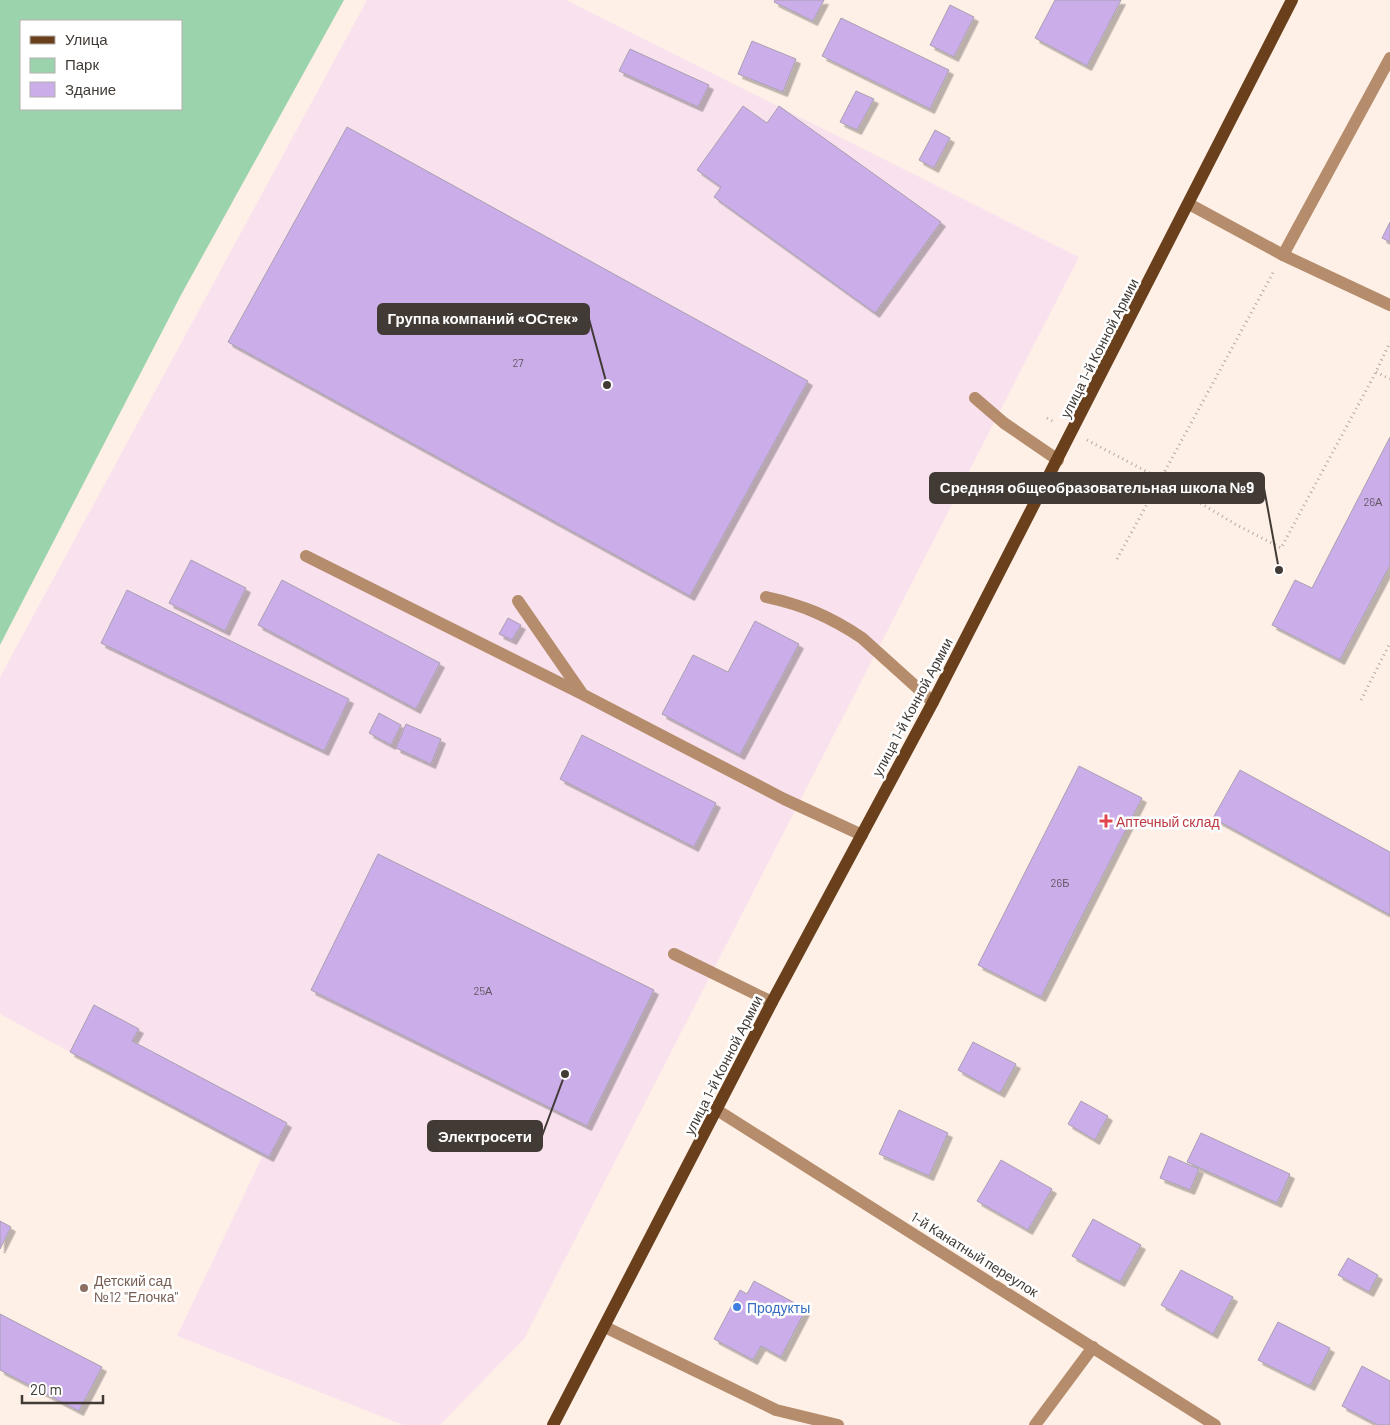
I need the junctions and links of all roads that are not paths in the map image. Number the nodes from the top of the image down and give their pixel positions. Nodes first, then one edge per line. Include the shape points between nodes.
1 (1292, 0) edge
2 (1390, 58) edge
3 (1189, 204) junction
4 (1283, 255) junction
5 (1390, 305) edge
6 (975, 398) dead end
7 (1058, 460) junction
8 (306, 556) dead end
9 (766, 597) dead end
10 (518, 602) dead end
11 (582, 694) junction
12 (933, 702) junction
13 (862, 835) junction
14 (674, 954) dead end
15 (772, 1002) junction
16 (717, 1110) junction
17 (605, 1327) junction
18 (1094, 1347) junction
19 (553, 1425) edge
20 (838, 1425) edge
21 (1035, 1425) edge
22 (1215, 1425) edge

1 - 3 main road, улица 1-й Конной Армии
2 - 4 street
3 - 4 street
3 - 7 main road, улица 1-й Конной Армии
4 - 5 street
6 - 7 street via 1004,423
7 - 12 main road, улица 1-й Конной Армии
8 - 11 street
9 - 12 street via 800,605 849,629
10 - 11 street
11 - 13 street via 775,794
12 - 13 main road, улица 1-й Конной Армии
13 - 15 main road, улица 1-й Конной Армии
14 - 15 street
15 - 16 main road, улица 1-й Конной Армии
16 - 17 main road, улица 1-й Конной Армии
16 - 18 street, 1-й Канатный переулок
17 - 19 main road, улица 1-й Конной Армии
17 - 20 street via 776,1410
18 - 21 street
18 - 22 street, 1-й Канатный переулок

